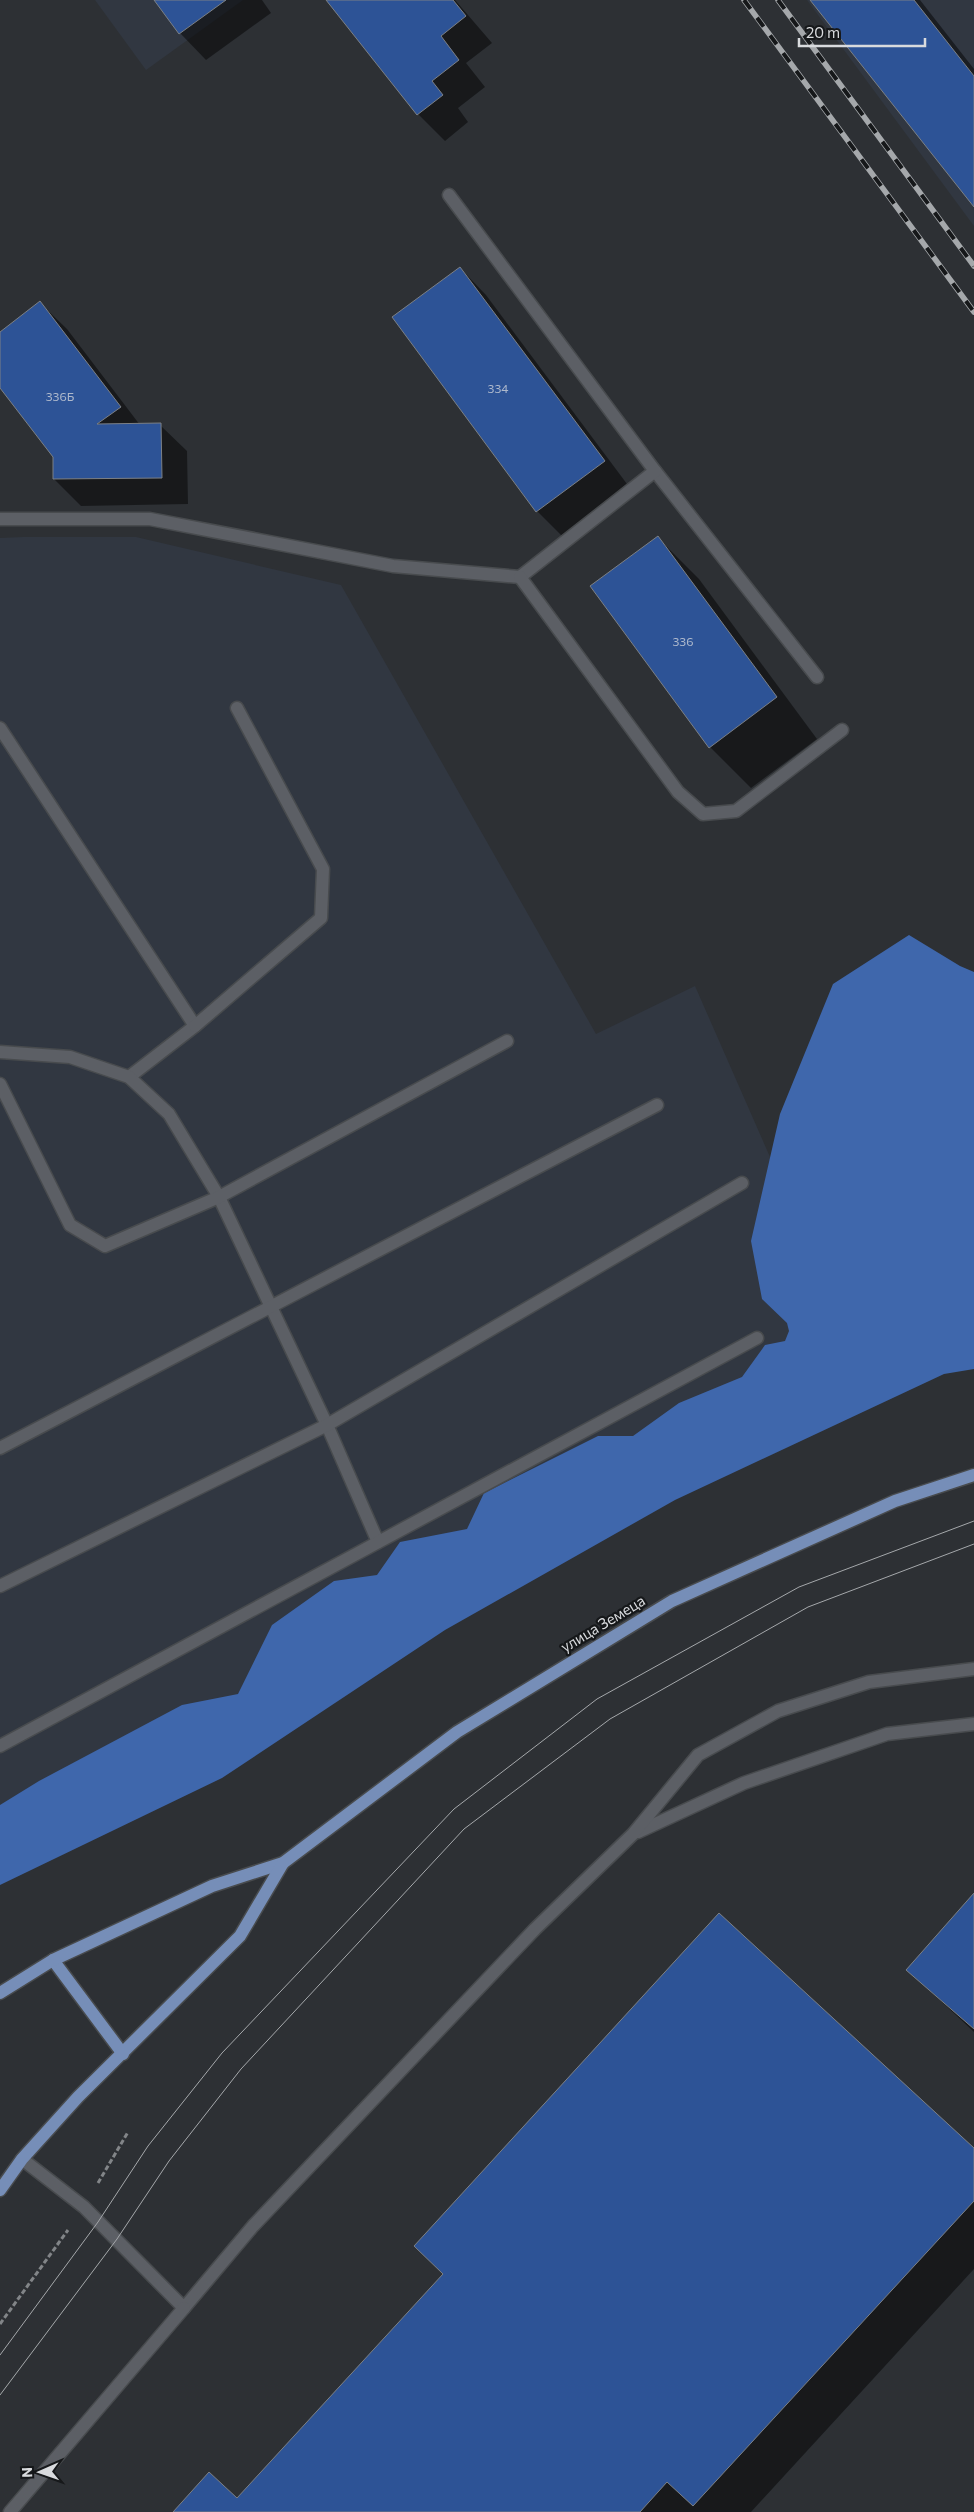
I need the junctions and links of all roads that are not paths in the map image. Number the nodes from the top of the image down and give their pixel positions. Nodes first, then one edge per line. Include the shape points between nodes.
1 (449, 195) dead end
2 (656, 471) junction
3 (0, 519) edge
4 (520, 578) junction
5 (817, 677) dead end
6 (238, 708) dead end
7 (0, 728) edge
8 (842, 730) dead end
9 (195, 1026) junction
10 (507, 1041) dead end
11 (0, 1052) edge
12 (129, 1078) junction
13 (0, 1084) edge
14 (657, 1106) dead end
15 (742, 1183) dead end
16 (219, 1197) junction
17 (271, 1308) junction
18 (757, 1338) dead end
19 (326, 1425) junction
20 (0, 1448) edge
21 (974, 1475) edge
22 (378, 1542) junction
23 (0, 1586) edge
24 (974, 1669) edge
25 (974, 1724) edge
26 (0, 1746) edge
27 (634, 1834) junction
28 (283, 1863) junction
29 (53, 1960) junction
30 (0, 1993) edge
31 (123, 2054) junction
32 (22, 2158) junction
33 (0, 2174) edge
34 (0, 2190) edge
35 (184, 2308) junction
36 (10, 2512) edge

1 - 2 lane
2 - 4 lane
2 - 5 lane
3 - 4 lane via 150,519 393,566
4 - 8 lane via 678,792 703,814 736,811
6 - 9 lane via 323,869 321,918
7 - 9 lane
9 - 12 lane
10 - 16 lane
11 - 12 lane via 70,1057
12 - 16 lane via 169,1114
13 - 16 lane via 70,1225 105,1246
14 - 17 lane
15 - 19 lane
16 - 17 lane
17 - 19 lane
17 - 20 lane
18 - 22 lane
19 - 22 lane
19 - 23 lane
21 - 28 main road, улица Земеца via 896,1501 672,1601 457,1732
22 - 26 lane
24 - 27 lane via 869,1682 778,1711 698,1754
25 - 27 lane via 887,1734 744,1783
27 - 35 lane via 536,1929 266,2212
28 - 29 main road via 212,1886
28 - 31 main road via 240,1936
29 - 30 main road
29 - 31 main road
31 - 32 main road
32 - 33 main road
32 - 34 main road
32 - 35 lane via 84,2208
35 - 36 lane

